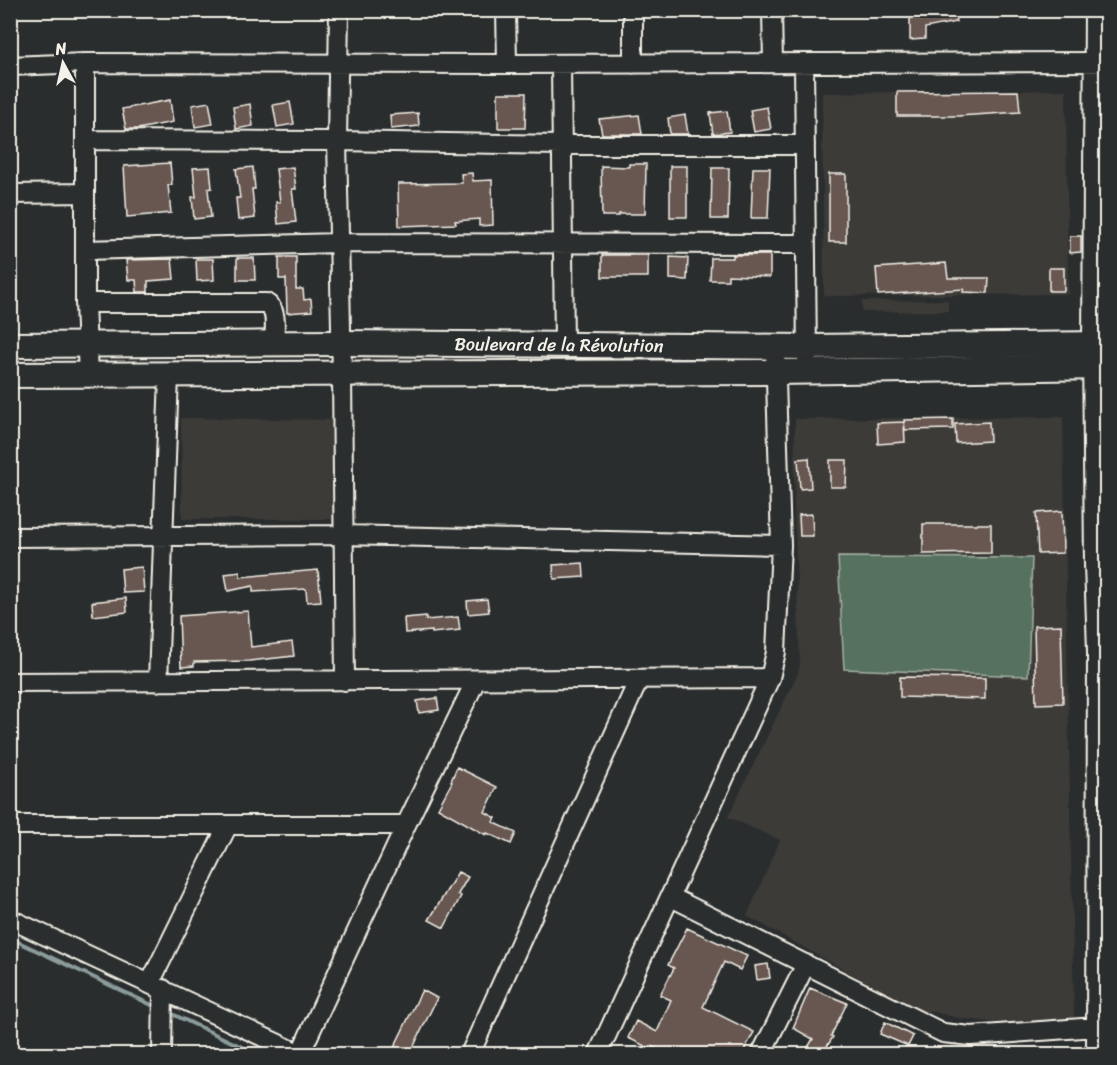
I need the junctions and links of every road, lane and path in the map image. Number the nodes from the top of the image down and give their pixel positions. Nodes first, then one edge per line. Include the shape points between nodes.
1 (339, 10) edge
2 (506, 10) edge
3 (633, 10) edge
4 (772, 10) edge
5 (1094, 10) edge
6 (1100, 62) edge
7 (85, 63) junction
8 (338, 63) junction
9 (772, 63) junction
10 (804, 63) junction
11 (507, 64) junction
12 (561, 64) junction
13 (633, 64) junction
14 (10, 66) edge
15 (85, 140) junction
16 (337, 141) junction
17 (805, 144) junction
18 (561, 145) junction
19 (85, 193) junction
20 (10, 194) edge
21 (339, 243) junction
22 (563, 244) junction
23 (806, 244) junction
24 (85, 250) junction
25 (85, 303) junction
26 (87, 343) junction
27 (341, 343) junction
28 (274, 344) junction
29 (10, 345) edge
30 (564, 345) junction
31 (775, 347) junction
32 (807, 347) junction
33 (1099, 356) edge
34 (776, 372) junction
35 (807, 372) junction
36 (10, 375) edge
37 (169, 375) junction
38 (342, 375) junction
39 (88, 376) junction
40 (343, 535) junction
41 (163, 536) junction
42 (10, 537) edge
43 (781, 545) junction
44 (1102, 651) edge
45 (770, 678) junction
46 (639, 679) junction
47 (476, 680) junction
48 (345, 681) junction
49 (10, 682) edge
50 (158, 682) junction
51 (10, 825) edge
52 (406, 825) junction
53 (227, 827) junction
54 (671, 897) junction
55 (10, 919) edge
56 (1101, 920) edge
57 (806, 964) junction
58 (157, 986) junction
59 (1096, 1027) junction
60 (162, 1054) edge
61 (300, 1054) edge
62 (470, 1054) edge
63 (598, 1054) edge
64 (761, 1054) edge
65 (1096, 1054) edge

1 - 8 street
2 - 11 street
3 - 13 street
4 - 9 street
5 - 6 street
6 - 10 street
6 - 33 street
7 - 8 street
7 - 14 street
7 - 15 street
8 - 11 street
8 - 16 street
9 - 10 street
9 - 13 street
10 - 17 street
11 - 12 street
12 - 13 street
12 - 18 street
15 - 16 street
15 - 19 street
16 - 18 street
16 - 21 street
17 - 18 street
17 - 23 street
18 - 22 street
19 - 20 street
19 - 24 street
21 - 22 street
21 - 24 street
21 - 27 street
22 - 23 street
22 - 30 street
23 - 32 street
24 - 25 street
25 - 26 street
25 - 28 street via 266,303 274,311
26 - 28 main road, Boulevard de la Révolution
26 - 29 main road, Boulevard de la Révolution
26 - 39 street
27 - 28 main road, Boulevard de la Révolution
27 - 30 main road, Boulevard de la Révolution
27 - 38 street
30 - 31 main road, Boulevard de la Révolution
31 - 32 main road, Boulevard de la Révolution
31 - 34 street
32 - 33 main road, Boulevard de la Révolution
32 - 35 street
33 - 35 main road, Boulevard de la Révolution
33 - 44 street via 1094,564
34 - 35 main road, Boulevard de la Révolution
34 - 38 main road, Boulevard de la Révolution
34 - 43 street
36 - 39 main road, Boulevard de la Révolution
37 - 38 main road, Boulevard de la Révolution
37 - 39 main road, Boulevard de la Révolution
37 - 41 street
38 - 40 street
40 - 41 street
40 - 43 street
40 - 48 street
41 - 42 street
41 - 50 street
43 - 45 street via 776,652
44 - 56 street
45 - 46 street
45 - 54 street
46 - 47 street
46 - 62 street
47 - 48 street
47 - 52 street
48 - 50 street
49 - 50 street
51 - 53 street
52 - 53 street
52 - 61 street
53 - 58 street
54 - 57 street
54 - 63 street
55 - 58 street
56 - 59 street
57 - 59 street via 943,1033 971,1036
57 - 64 street
58 - 60 street
58 - 61 street
59 - 65 street

